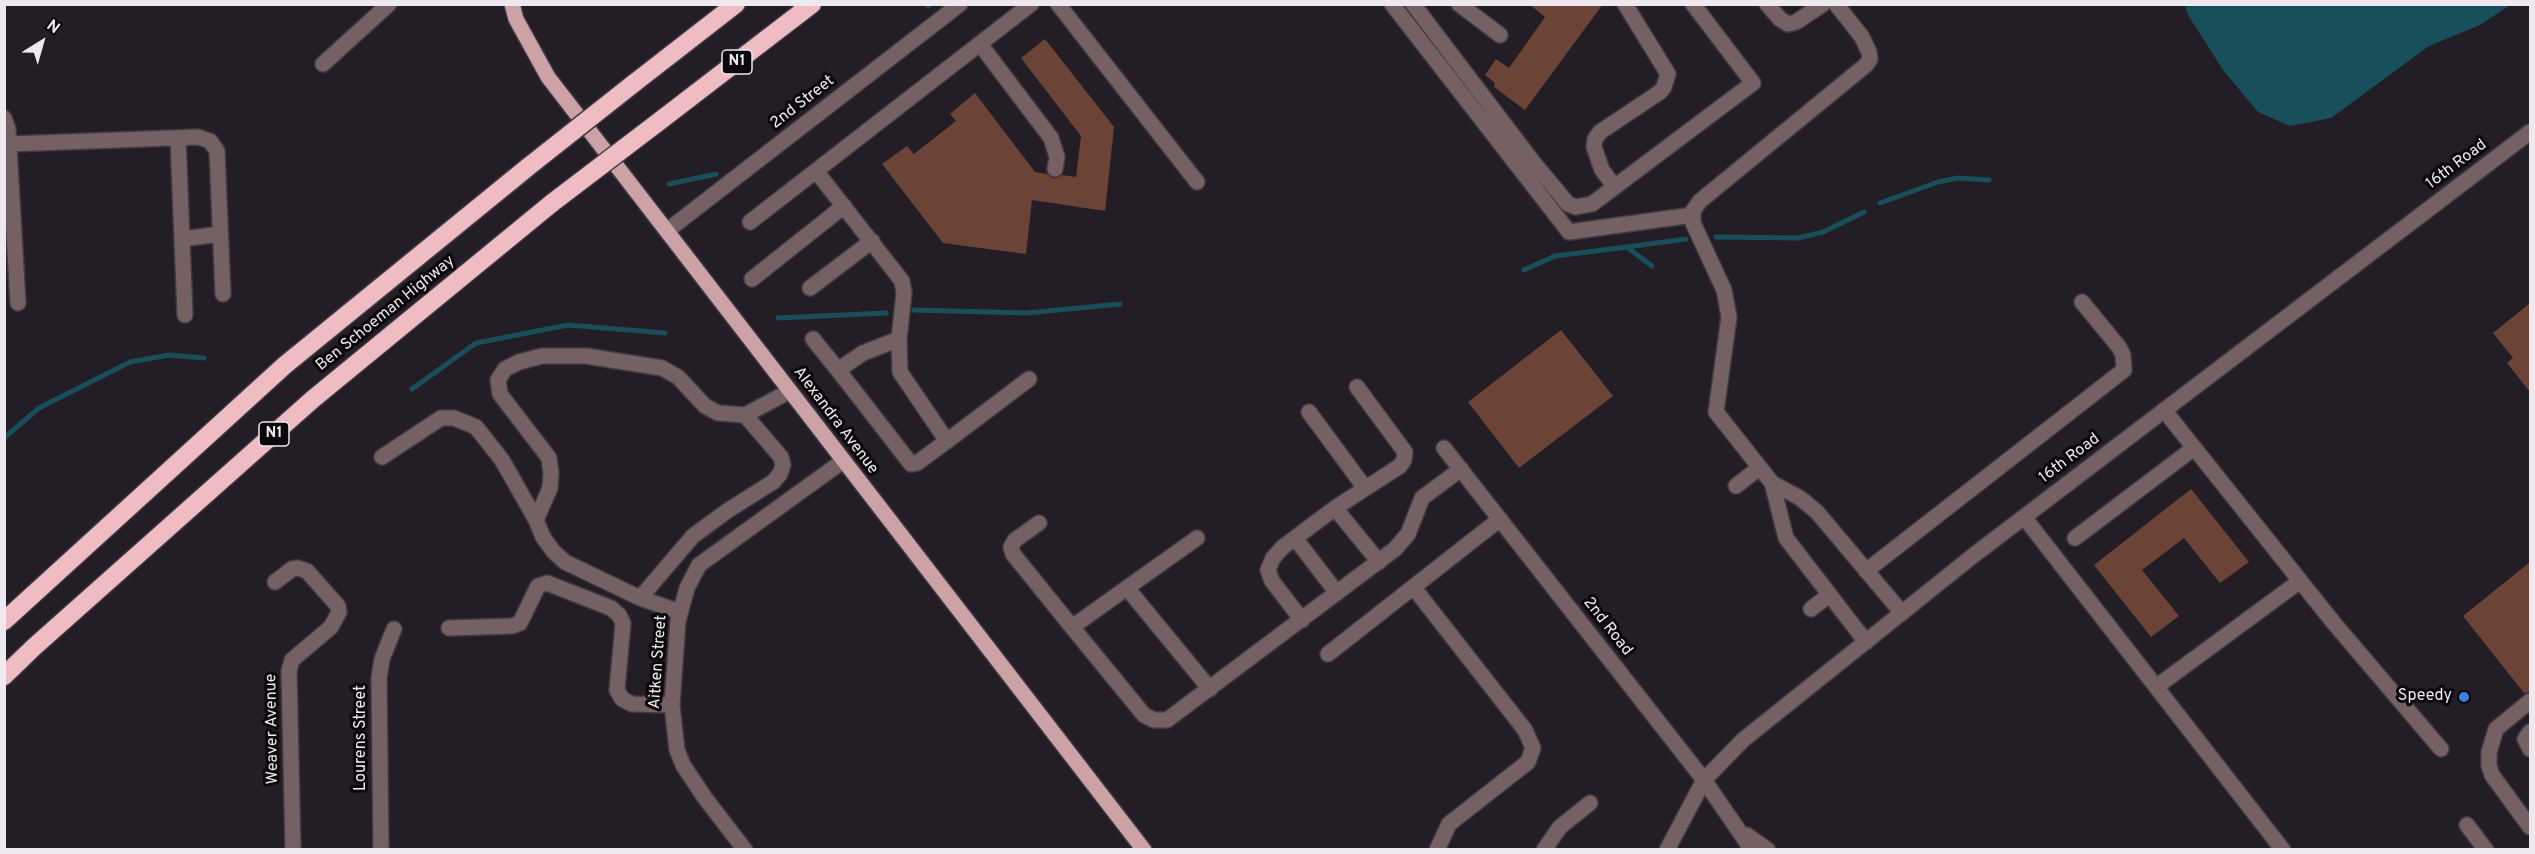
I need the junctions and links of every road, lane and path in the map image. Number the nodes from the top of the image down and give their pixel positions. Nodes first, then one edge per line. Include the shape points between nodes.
1 (512, 4) edge
2 (736, 4) edge
3 (812, 4) edge
4 (960, 4) edge
5 (1031, 4) edge
6 (1058, 4) edge
7 (1392, 4) edge
8 (1413, 4) edge
9 (1459, 4) edge
10 (1625, 4) edge
11 (1693, 4) edge
12 (1767, 4) edge
13 (1823, 4) edge
14 (1836, 4) edge
15 (381, 7) edge
16 (1500, 35) dead end
17 (980, 44) junction
18 (322, 64) dead end
19 (4, 118) edge
20 (2530, 132) edge
21 (178, 138) junction
22 (9, 144) junction
23 (1055, 169) dead end
24 (816, 171) junction
25 (1197, 182) dead end
26 (1615, 187) junction
27 (844, 206) junction
28 (1693, 215) junction
29 (750, 222) dead end
30 (668, 230) junction
31 (220, 234) junction
32 (182, 238) junction
33 (872, 242) junction
34 (752, 279) dead end
35 (810, 288) dead end
36 (223, 294) dead end
37 (2082, 302) dead end
38 (18, 303) dead end
39 (185, 315) dead end
40 (813, 339) dead end
41 (898, 339) junction
42 (838, 370) junction
43 (1029, 379) dead end
44 (1357, 387) dead end
45 (790, 391) junction
46 (2164, 410) junction
47 (1309, 412) dead end
48 (745, 415) junction
49 (947, 441) junction
50 (1444, 448) dead end
51 (2194, 448) junction
52 (381, 457) dead end
53 (843, 461) junction
54 (1759, 468) junction
55 (1461, 470) junction
56 (1772, 483) junction
57 (1736, 486) dead end
58 (1365, 488) junction
59 (1335, 508) junction
60 (727, 511) junction
61 (2024, 517) junction
62 (1500, 519) junction
63 (536, 520) junction
64 (1038, 523) dead end
65 (744, 533) junction
66 (1197, 538) dead end
67 (1295, 538) junction
68 (2075, 538) dead end
69 (684, 546) junction
70 (1379, 562) junction
71 (699, 566) junction
72 (1866, 571) junction
73 (2300, 581) junction
74 (275, 582) dead end
75 (1127, 588) junction
76 (1414, 588) junction
77 (1337, 593) junction
78 (1828, 595) junction
79 (640, 598) junction
80 (1811, 609) dead end
81 (680, 612) junction
82 (1902, 613) junction
83 (1302, 620) junction
84 (4, 621) edge
85 (1072, 627) junction
86 (448, 628) dead end
87 (394, 629) dead end
88 (1866, 642) junction
89 (1328, 654) dead end
90 (4, 676) edge
91 (2156, 687) junction
92 (1210, 689) junction
93 (2530, 701) edge
94 (672, 705) junction
95 (2530, 732) edge
96 (2441, 749) dead end
97 (2530, 749) edge
98 (1704, 780) junction
99 (1590, 803) dead end
100 (2467, 825) dead end
101 (2530, 827) edge
102 (1739, 830) junction
103 (293, 849) edge
104 (381, 849) edge
105 (745, 849) edge
106 (1144, 849) edge
107 (1437, 849) edge
108 (1544, 849) edge
109 (1667, 849) edge
110 (1752, 849) edge
111 (1768, 849) edge
112 (2283, 849) edge
113 (2486, 849) edge

1 - 30 main road, Alexandra Avenue via 516,19 548,77
2 - 84 highway, Ben Schoeman Highway, bridge via 285,365
3 - 90 highway, Ben Schoeman Highway / N1, bridge via 552,203 313,399
4 - 30 street, 2nd Street
5 - 17 street
6 - 25 street
7 - 28 street via 1569,232
8 - 26 street via 1568,204 1592,204
9 - 16 street
10 - 26 street via 1668,74 1660,92 1595,139 1602,170
11 - 26 street via 1753,83
12 - 13 street via 1788,24
14 - 28 street via 1862,37 1870,59 1866,65 1700,201
15 - 18 street
17 - 23 street via 1051,138 1057,157
17 - 24 street
19 - 22 street
20 - 46 street, 16th Road
21 - 22 street
21 - 31 street via 198,137 210,141 217,151
21 - 32 street
22 - 38 street
24 - 27 street
24 - 29 street
27 - 33 street
27 - 34 street
28 - 54 street via 1693,223 1724,290 1729,317 1716,412
30 - 45 main road, Alexandra Avenue
31 - 32 street
31 - 36 street
32 - 39 street
33 - 35 street
33 - 41 street via 902,281
37 - 72 street via 2119,347 2124,370
40 - 42 street
41 - 42 street via 863,353
41 - 49 street via 900,372
42 - 49 street via 911,464
43 - 49 street
44 - 58 street via 1405,453 1400,466
45 - 48 street
45 - 53 main road, Alexandra Avenue
46 - 51 street
46 - 61 street, 16th Road
47 - 58 street
48 - 60 street via 783,465 773,482
48 - 63 street via 718,413 705,406 678,377 662,368 586,356 542,356 505,369 498,380 500,394 549,458 550,488
50 - 55 street, 2nd Road
51 - 68 street
51 - 73 street
52 - 63 street via 441,418 464,421 476,427 502,460
53 - 65 street, Aitken Street
53 - 106 main road, Alexandra Avenue
54 - 56 street
54 - 57 street
55 - 62 street, 2nd Road
55 - 70 street via 1422,498 1408,534
56 - 72 street via 1817,512
56 - 78 street via 1786,538
58 - 59 street
59 - 67 street
59 - 70 street
60 - 65 street
60 - 69 street
61 - 82 street, 16th Road
61 - 91 street
62 - 76 street
62 - 98 street, 2nd Road
63 - 79 street via 553,551 566,562
64 - 85 street via 1015,540 1012,554
65 - 71 street, Aitken Street
66 - 75 street
67 - 77 street
67 - 83 street via 1276,553 1269,570 1272,581
69 - 71 street
69 - 79 street
70 - 77 street
71 - 81 street, Aitken Street
72 - 82 street
73 - 91 street
73 - 96 street
74 - 103 street, Weaver Avenue via 292,569 307,571 339,612 331,627 292,660 289,671
75 - 85 street
75 - 92 street
76 - 89 street
76 - 107 street via 1525,730 1533,748 1528,762 1449,824
77 - 83 street
78 - 80 street
78 - 88 street
79 - 81 street
81 - 94 street, Aitken Street
82 - 88 street, 16th Road
83 - 92 street
85 - 92 street via 1144,715 1154,720 1167,720
86 - 94 street via 520,623 538,586 547,584 611,608 619,615 623,622 617,690 622,699 632,705
87 - 104 street, Lourens Street via 382,658 380,678
88 - 98 street, 16th Road via 1743,740
91 - 112 street
93 - 101 street via 2496,729 2488,766
94 - 105 street, Aitken Street via 677,750 683,765
95 - 97 street via 2525,739
98 - 102 street, 2nd Road
98 - 109 street, 16th Road
99 - 108 street via 1560,826
100 - 113 street
102 - 110 street, 2nd Road
102 - 111 street, 2nd Road

